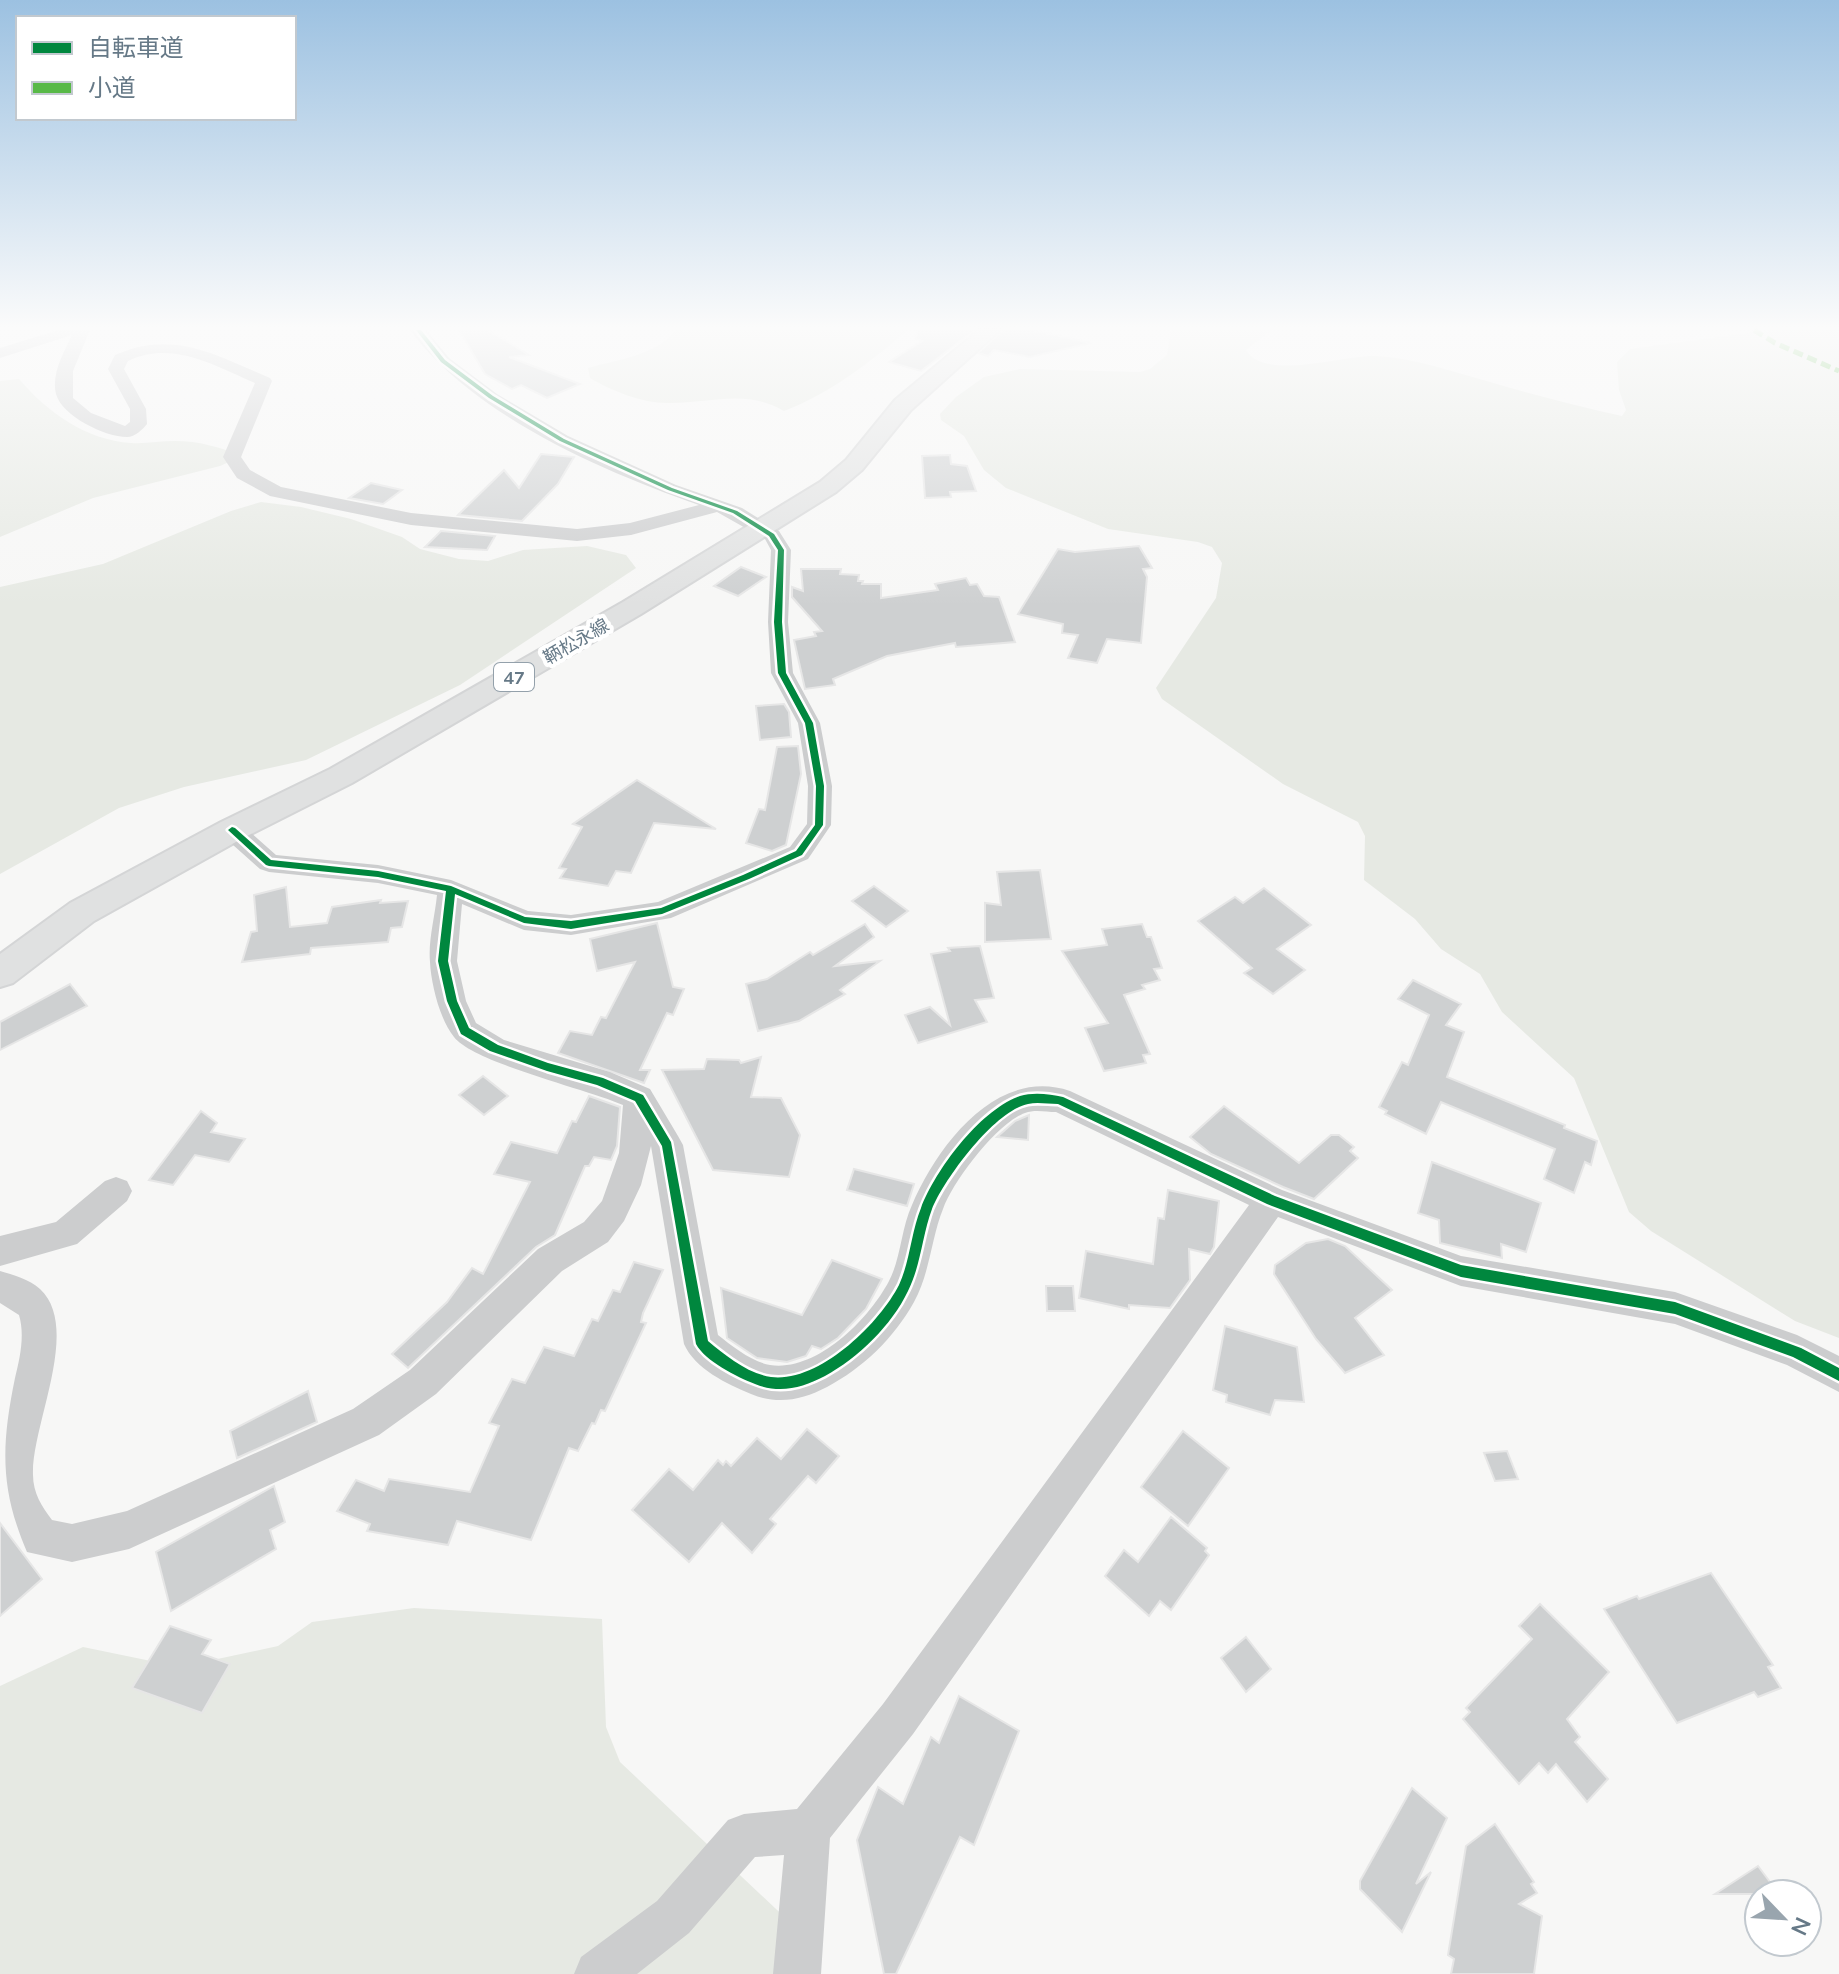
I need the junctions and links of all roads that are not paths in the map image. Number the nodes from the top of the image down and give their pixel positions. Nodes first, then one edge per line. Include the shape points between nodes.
1 (92, 422) edge
2 (139, 422) edge
3 (248, 422) edge
4 (532, 422) edge
5 (889, 422) edge
6 (718, 506) junction
7 (764, 529) junction
8 (232, 830) junction
9 (451, 889) junction
10 (0, 973) edge
11 (639, 1098) junction
12 (116, 1191) dead end
13 (1271, 1200) junction
14 (0, 1251) edge
15 (0, 1287) edge
16 (1839, 1375) edge
17 (808, 1830) junction
18 (598, 1974) edge
19 (797, 1974) edge

1 - 2 street via 127,432
3 - 6 street via 232,459 261,487 411,519 604,534
4 - 6 street via 670,489
5 - 7 main road, 鞆松永線 / 47 via 837,480
6 - 7 street
7 - 8 main road, 鞆松永線 / 47 via 354,769
7 - 9 street via 781,550 782,673 809,723 820,786 819,825 799,853 662,911 571,925 524,920
8 - 9 street via 269,863 378,874
8 - 10 main road, 鞆松永線 / 47 via 82,912
9 - 11 street via 443,961 465,1031 494,1048
11 - 13 street via 667,1145 702,1344 718,1358 772,1383 809,1378 861,1345 886,1317 918,1250 927,1207 959,1155 998,1112 1023,1100 1059,1100
11 - 15 street via 635,1153 613,1211 596,1232 550,1260 423,1382 366,1422 129,1530 72,1543 41,1538 23,1514 14,1475 40,1335 34,1307 17,1292
12 - 14 street via 65,1234
13 - 16 street via 1461,1271 1675,1308 1797,1352
13 - 17 street via 898,1719
17 - 18 street via 744,1836 673,1917
17 - 19 street

